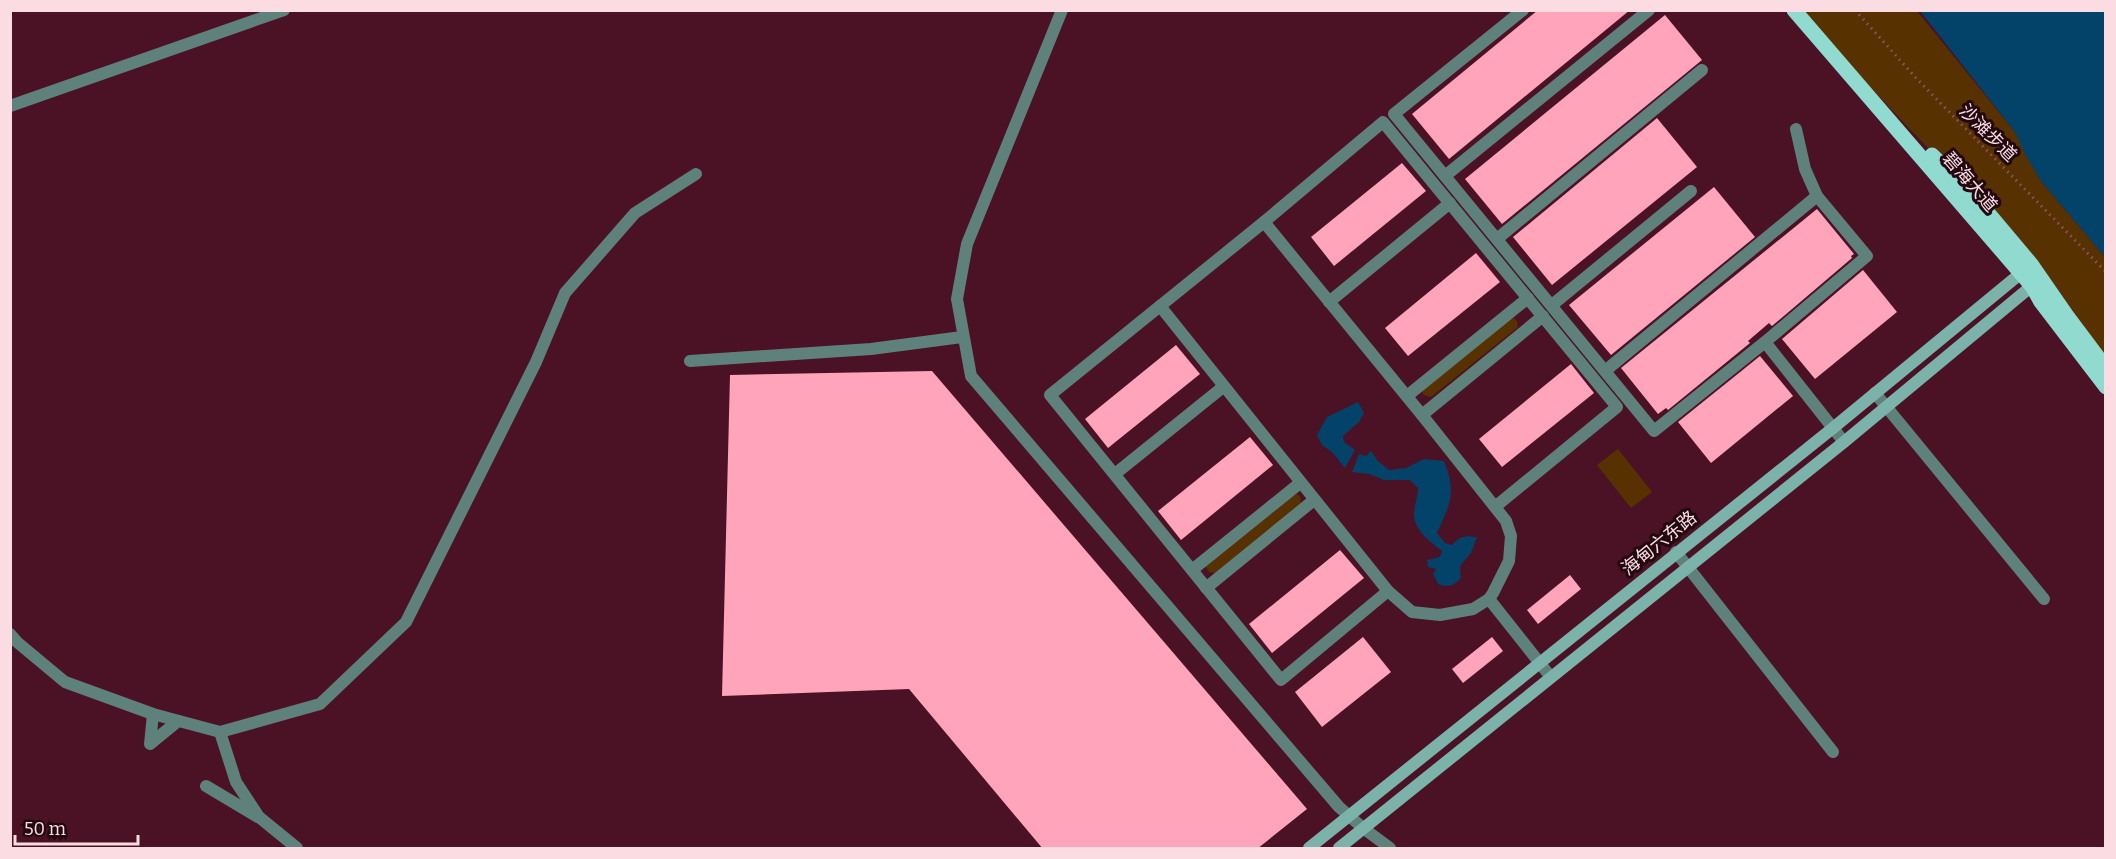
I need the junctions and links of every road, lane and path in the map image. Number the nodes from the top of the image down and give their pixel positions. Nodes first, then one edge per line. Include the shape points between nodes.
1 (284, 10) edge
2 (1062, 10) edge
3 (1523, 10) edge
4 (1649, 10) edge
5 (1794, 10) edge
6 (1806, 10) edge
7 (1855, 10) edge
8 (1702, 70) dead end
9 (10, 106) edge
10 (1394, 114) junction
11 (1383, 122) junction
12 (1796, 129) dead end
13 (696, 174) dead end
14 (1445, 176) junction
15 (1691, 191) dead end
16 (1817, 196) junction
17 (1450, 203) junction
18 (1264, 222) junction
19 (1497, 239) junction
20 (2026, 268) junction
21 (2106, 272) edge
22 (2037, 282) junction
23 (1528, 298) junction
24 (1329, 302) junction
25 (1160, 306) junction
26 (1552, 306) junction
27 (1543, 316) junction
28 (962, 337) junction
29 (1765, 342) junction
30 (690, 361) dead end
31 (2106, 368) edge
32 (1605, 370) junction
33 (1223, 387) junction
34 (2106, 387) edge
35 (1875, 393) junction
36 (1407, 396) junction
37 (1886, 407) junction
38 (1422, 415) junction
39 (1833, 428) junction
40 (1844, 442) junction
41 (1115, 474) junction
42 (1300, 483) junction
43 (1314, 500) junction
44 (1495, 507) junction
45 (1676, 552) junction
46 (1687, 566) junction
47 (1192, 570) junction
48 (1206, 588) junction
49 (1388, 591) junction
50 (1489, 599) junction
51 (2044, 599) dead end
52 (10, 634) edge
53 (1539, 662) junction
54 (1550, 676) junction
55 (153, 714) junction
56 (178, 721) junction
57 (220, 732) junction
58 (1833, 752) dead end
59 (206, 786) dead end
60 (1349, 816) junction
61 (259, 818) junction
62 (1363, 828) junction
63 (297, 849) edge
64 (1309, 849) edge
65 (1339, 849) edge
66 (1390, 849) edge

1 - 9 street
2 - 28 street via 968,244 957,299
3 - 10 street
4 - 14 street
5 - 20 main road, 碧海大道
6 - 20 main road, 碧海大道 via 1932,156 1978,201
7 - 21 path, 沙滩步道
8 - 19 street
10 - 11 street
10 - 14 street
11 - 17 street
11 - 18 street
12 - 16 street via 1805,169
13 - 57 street via 635,213 565,293 536,362 406,622 320,704
14 - 19 street
15 - 26 street
16 - 29 street via 1867,256
16 - 32 street
17 - 23 street
17 - 24 street
18 - 24 street
18 - 25 street
19 - 26 street
20 - 22 main road, 碧海大道
20 - 35 main road, 海甸六东路
22 - 31 main road, 碧海大道
22 - 34 main road, 碧海大道 via 2041,302
22 - 37 main road, 海甸六东路
23 - 27 street
23 - 36 street
24 - 36 street
25 - 33 street
25 - 41 street via 1050,395
26 - 32 street
27 - 38 street
27 - 44 street via 1617,407
28 - 30 street via 872,350
28 - 60 street via 971,376
29 - 32 street via 1654,431
29 - 39 street
33 - 41 street
33 - 42 street
35 - 37 street
35 - 39 main road, 海甸六东路
36 - 38 street
37 - 40 main road, 海甸六东路
37 - 51 street
38 - 44 street
39 - 40 street
39 - 45 main road, 海甸六东路
40 - 46 main road, 海甸六东路
41 - 47 street
42 - 43 street
42 - 47 street
43 - 48 street
43 - 49 street
44 - 50 street via 1511,536 1509,561
45 - 46 street
45 - 53 main road, 海甸六东路
46 - 54 main road, 海甸六东路
46 - 58 street
47 - 48 street
48 - 49 street via 1281,680
49 - 50 street via 1412,612 1440,615 1473,609
50 - 53 street
52 - 55 street via 65,682
53 - 54 street
53 - 60 main road, 海甸六东路
54 - 62 main road, 海甸六东路
55 - 56 street
55 - 56 street via 150,744
56 - 57 street
57 - 61 street via 236,782
59 - 61 street
60 - 62 street
60 - 64 main road, 海甸六东路
61 - 63 street
62 - 65 main road, 海甸六东路
62 - 66 street

